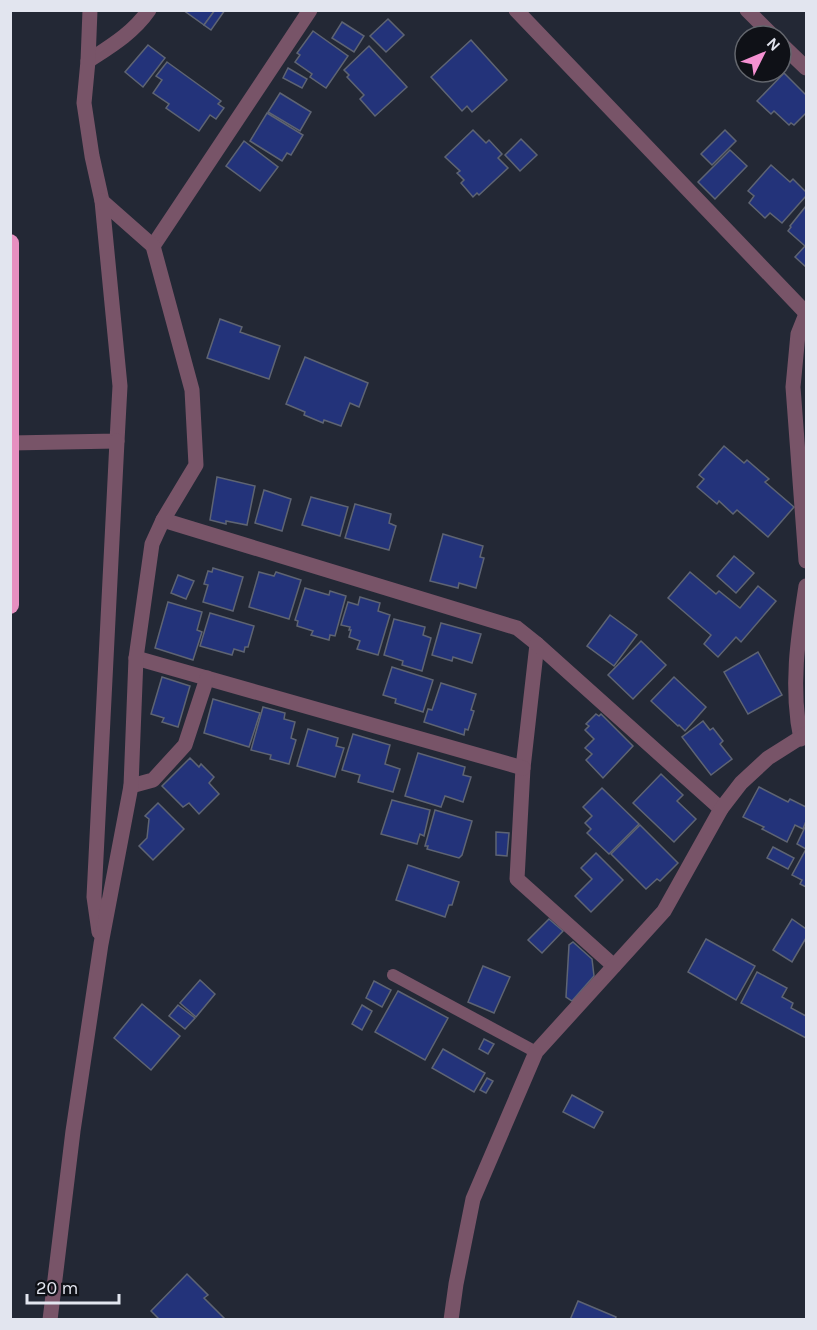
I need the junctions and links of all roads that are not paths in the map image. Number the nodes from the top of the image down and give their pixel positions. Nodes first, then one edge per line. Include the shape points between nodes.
1 (90, 10) edge
2 (149, 10) edge
3 (310, 10) edge
4 (747, 10) edge
5 (522, 12) edge
6 (761, 24) edge
7 (793, 55) edge
8 (88, 61) junction
9 (807, 68) edge
10 (102, 201) junction
11 (10, 243) edge
12 (153, 246) junction
13 (806, 314) edge
14 (117, 441) junction
15 (10, 443) edge
16 (805, 516) edge
17 (163, 520) junction
18 (807, 561) edge
19 (807, 586) edge
20 (10, 604) edge
21 (537, 644) junction
22 (136, 658) junction
23 (207, 678) junction
24 (804, 737) edge
25 (523, 768) junction
26 (130, 786) junction
27 (721, 809) junction
28 (101, 944) junction
29 (614, 966) junction
30 (393, 975) dead end
31 (536, 1052) junction
32 (50, 1320) edge
33 (451, 1320) edge

1 - 8 street
2 - 8 street via 126,36
3 - 12 street
4 - 6 street
5 - 13 street
7 - 9 street
8 - 10 street via 84,103
10 - 12 street
10 - 14 street via 120,386
11 - 20 highway
12 - 17 street via 192,390 196,465
13 - 16 street via 798,334 793,387
14 - 15 street
14 - 28 street via 94,897
16 - 18 street
17 - 21 street via 517,628
17 - 22 street via 152,544
19 - 24 street via 794,678
21 - 25 street
21 - 27 street
22 - 23 street
22 - 26 street
23 - 25 street
23 - 26 street via 185,745 153,780
24 - 27 street via 768,758
25 - 29 street via 517,879
26 - 28 street
27 - 29 street via 664,911
28 - 32 street
29 - 31 street
30 - 31 lane
31 - 33 street via 472,1199

